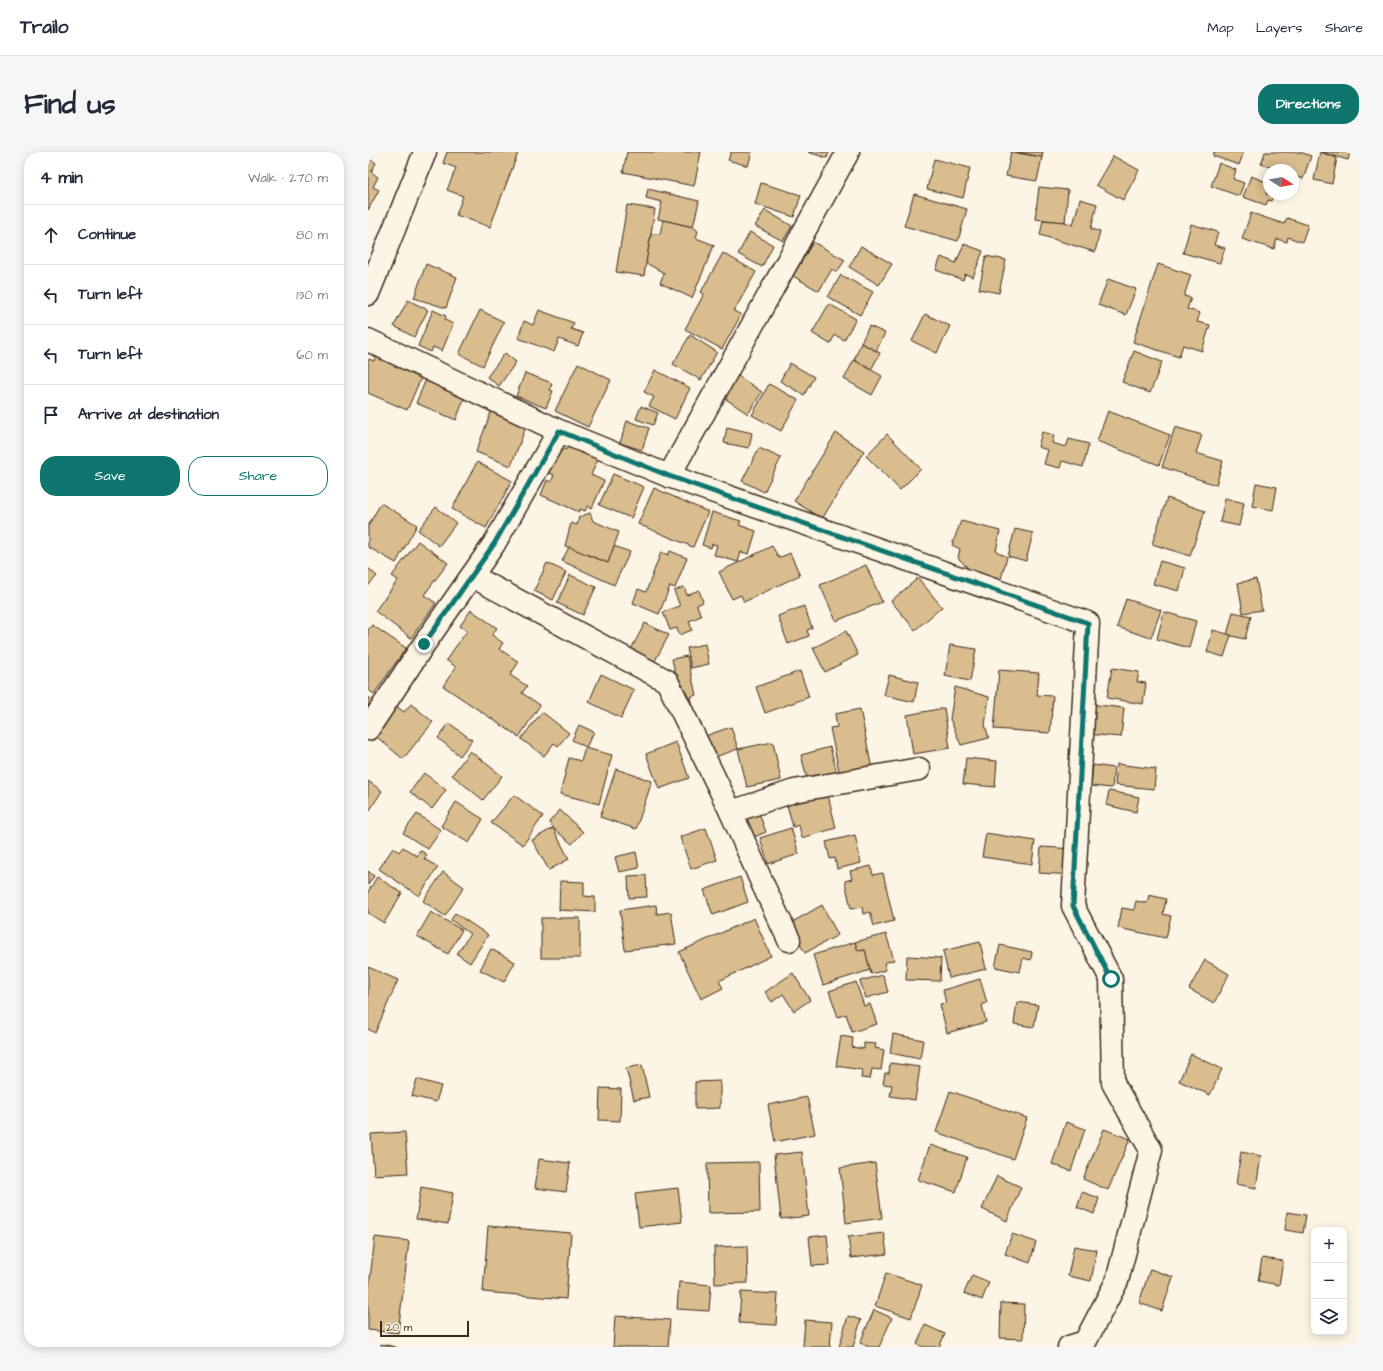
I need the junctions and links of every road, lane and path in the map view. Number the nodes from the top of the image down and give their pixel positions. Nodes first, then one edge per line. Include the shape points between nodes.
1 (425, 152) edge
2 (848, 152) edge
3 (376, 250) edge
4 (368, 294) edge
5 (368, 340) edge
6 (559, 431) junction
7 (669, 476) junction
8 (472, 576) junction
9 (368, 729) edge
10 (919, 769) dead end
11 (731, 812) junction
12 (789, 940) dead end
13 (1068, 1347) edge

1 - 3 street
2 - 7 street
3 - 4 street
5 - 6 street
6 - 7 street
6 - 8 street via 494,544
7 - 13 street via 1088,623 1073,906 1111,979 1113,1083 1151,1150 1116,1281 1085,1342
8 - 9 street
8 - 11 street via 667,681
10 - 11 street via 794,791
11 - 12 street

